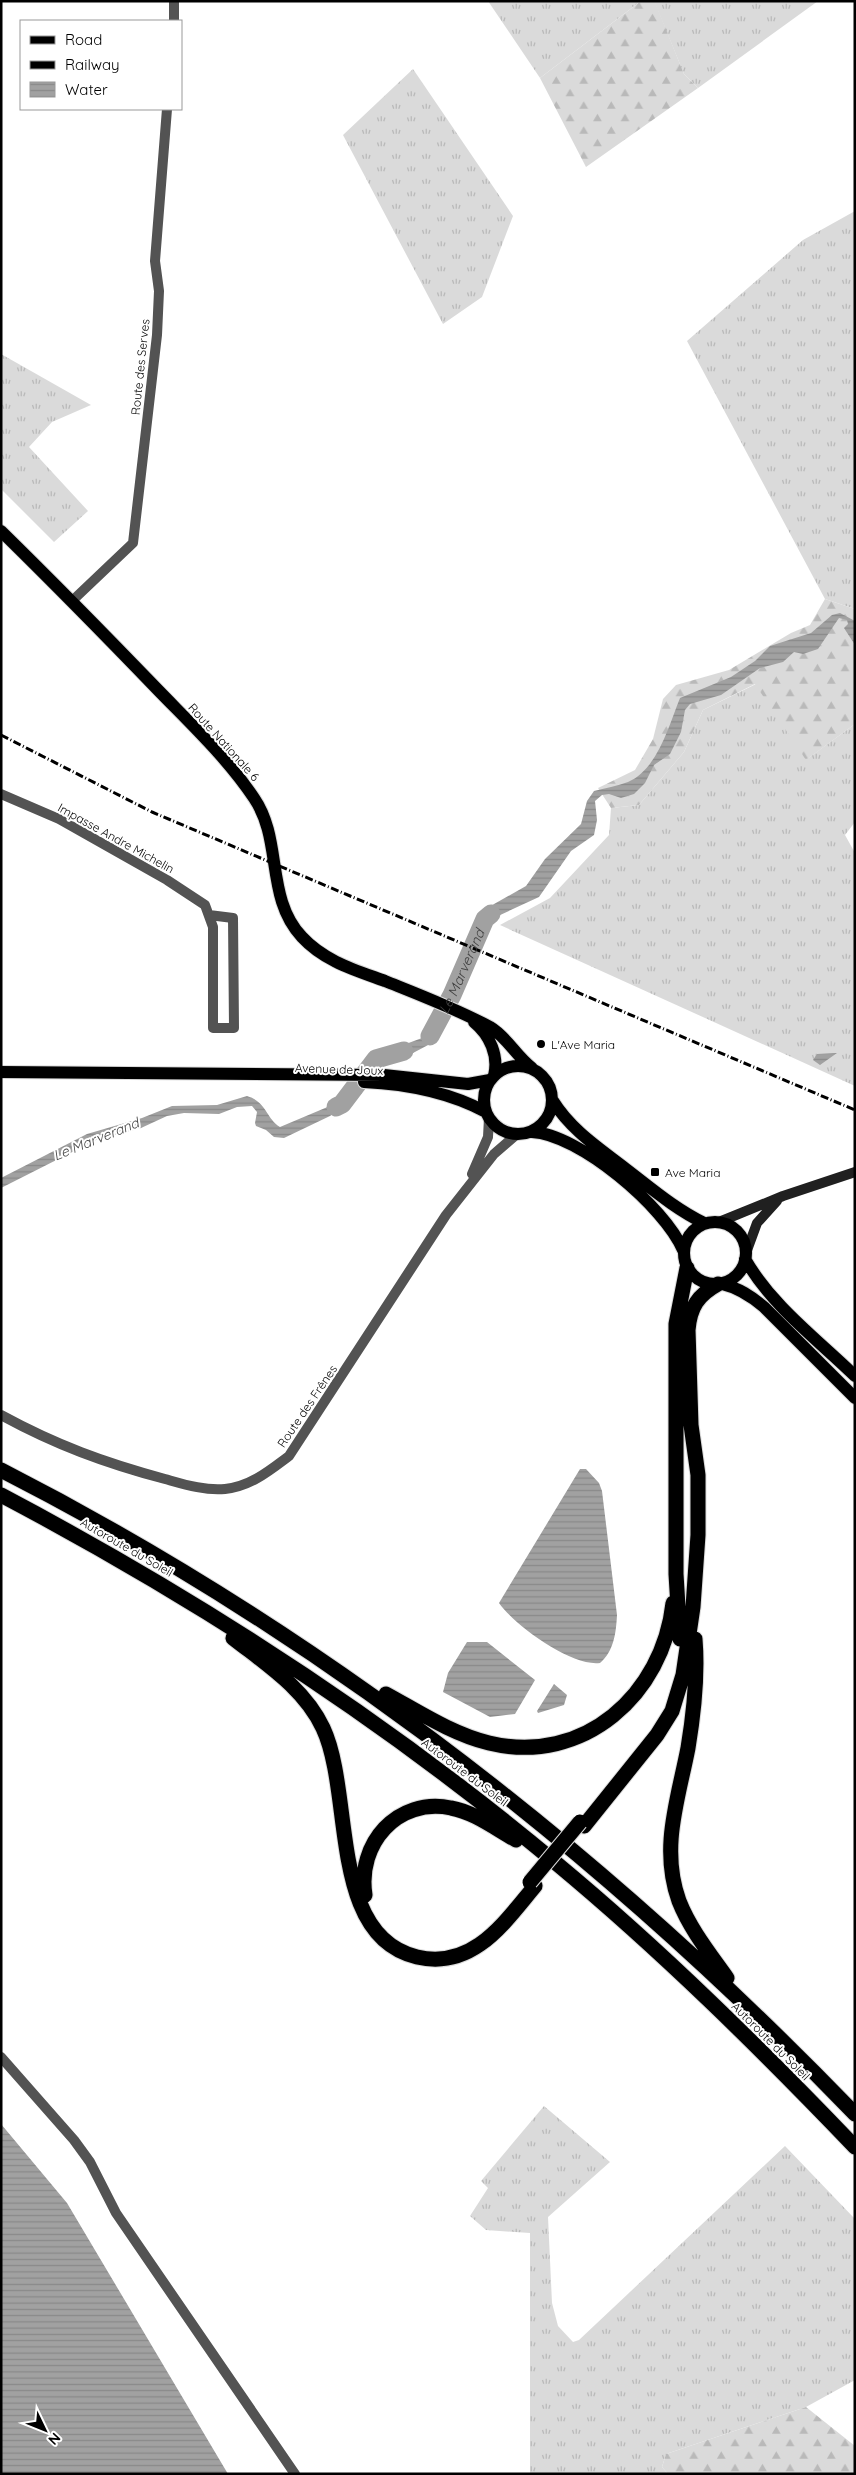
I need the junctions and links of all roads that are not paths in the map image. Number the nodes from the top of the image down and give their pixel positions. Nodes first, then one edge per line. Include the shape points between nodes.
1 (174, 1) edge
2 (174, 20) edge
3 (167, 110) edge
4 (1, 531) edge
5 (72, 602) junction
6 (1, 794) edge
7 (209, 915) junction
8 (464, 1015) junction
9 (532, 1068) junction
10 (1, 1072) edge
11 (343, 1078) junction
12 (492, 1078) junction
13 (553, 1101) junction
14 (487, 1115) junction
15 (532, 1132) junction
16 (516, 1135) junction
17 (855, 1172) edge
18 (467, 1186) junction
19 (784, 1196) junction
20 (719, 1222) junction
21 (704, 1223) junction
22 (683, 1250) junction
23 (746, 1256) junction
24 (687, 1268) junction
25 (720, 1284) junction
26 (855, 1376) edge
27 (855, 1398) edge
28 (1, 1415) edge
29 (1, 1470) edge
30 (1, 1495) edge
31 (676, 1574) junction
32 (168, 1588) junction
33 (692, 1607) junction
34 (315, 1655) junction
35 (582, 1824) junction
36 (553, 1862) junction
37 (533, 1884) junction
38 (744, 2003) junction
39 (1, 2057) edge
40 (855, 2114) edge
41 (855, 2147) edge
42 (295, 2474) edge

1 - 2 street
3 - 5 street, Route des Serves via 155,261 159,291 157,335 133,543
4 - 5 main road, Route Nationale 6
5 - 8 main road, Route Nationale 6 via 193,727 256,800 267,829 281,902 286,917 301,937 318,953
6 - 7 street, Impasse Andre Michelin via 60,819 167,880 205,905
7 - 7 street via 213,926 213,1028 234,1028 233,918
8 - 9 main road, Route Nationale 6 via 498,1032
8 - 12 main road, Route Nationale 6 via 479,1026 492,1046 496,1062
9 - 12 main road via 516,1066 500,1071
9 - 13 main road via 548,1082
10 - 11 main road, Avenue de Joux via 187,1073 250,1080
11 - 12 main road, Avenue de Joux via 384,1075 468,1084
11 - 14 main road, Avenue de Joux via 433,1092 465,1102
12 - 14 main road via 485,1090
13 - 15 main road via 547,1120
13 - 21 main road via 569,1122 594,1144 685,1214
14 - 16 main road via 500,1130
14 - 18 street, Route des Frênes via 488,1137
15 - 16 main road
15 - 22 main road via 559,1137 626,1182 658,1212
16 - 18 street, Route des Frênes via 494,1154
17 - 19 main road
18 - 28 street, Route des Frênes via 288,1456 258,1480 225,1489 190,1486 114,1466 47,1440
19 - 20 main road
19 - 23 main road via 756,1223
20 - 21 main road
20 - 23 main road via 738,1232
21 - 22 main road via 690,1234
22 - 24 main road
23 - 25 main road via 739,1272
23 - 26 main road via 752,1271 786,1312
24 - 25 main road via 697,1279
24 - 31 highway via 676,1324
25 - 27 main road via 735,1287 764,1307
25 - 33 highway via 695,1302 689,1317 691,1425 698,1475 698,1535
29 - 34 highway, Autoroute du Soleil via 166,1561
30 - 32 highway, Autoroute du Soleil
31 - 34 highway via 667,1633 655,1666 643,1685 607,1720 558,1742 504,1746 464,1735
31 - 35 highway via 681,1624 677,1673 670,1699 658,1723
32 - 36 highway, Autoroute du Soleil via 334,1694 437,1769
32 - 37 highway via 278,1673 315,1714 335,1764 355,1889 366,1918 384,1940 421,1958 461,1955 487,1941
33 - 35 highway via 683,1674 672,1711 647,1750
33 - 38 highway via 696,1657 693,1714 671,1824 670,1862 686,1915
34 - 38 highway, Autoroute du Soleil via 406,1718 540,1821 654,1919
35 - 36 highway, bridge
35 - 37 highway
36 - 37 highway, bridge
36 - 37 highway via 468,1813 428,1806 402,1814 383,1829 370,1849 363,1879 368,1907 383,1930 404,1945 431,1952 457,1950 480,1938
36 - 41 highway, Autoroute du Soleil via 705,1997
38 - 40 highway, Autoroute du Soleil
39 - 42 street via 90,2162 116,2213

